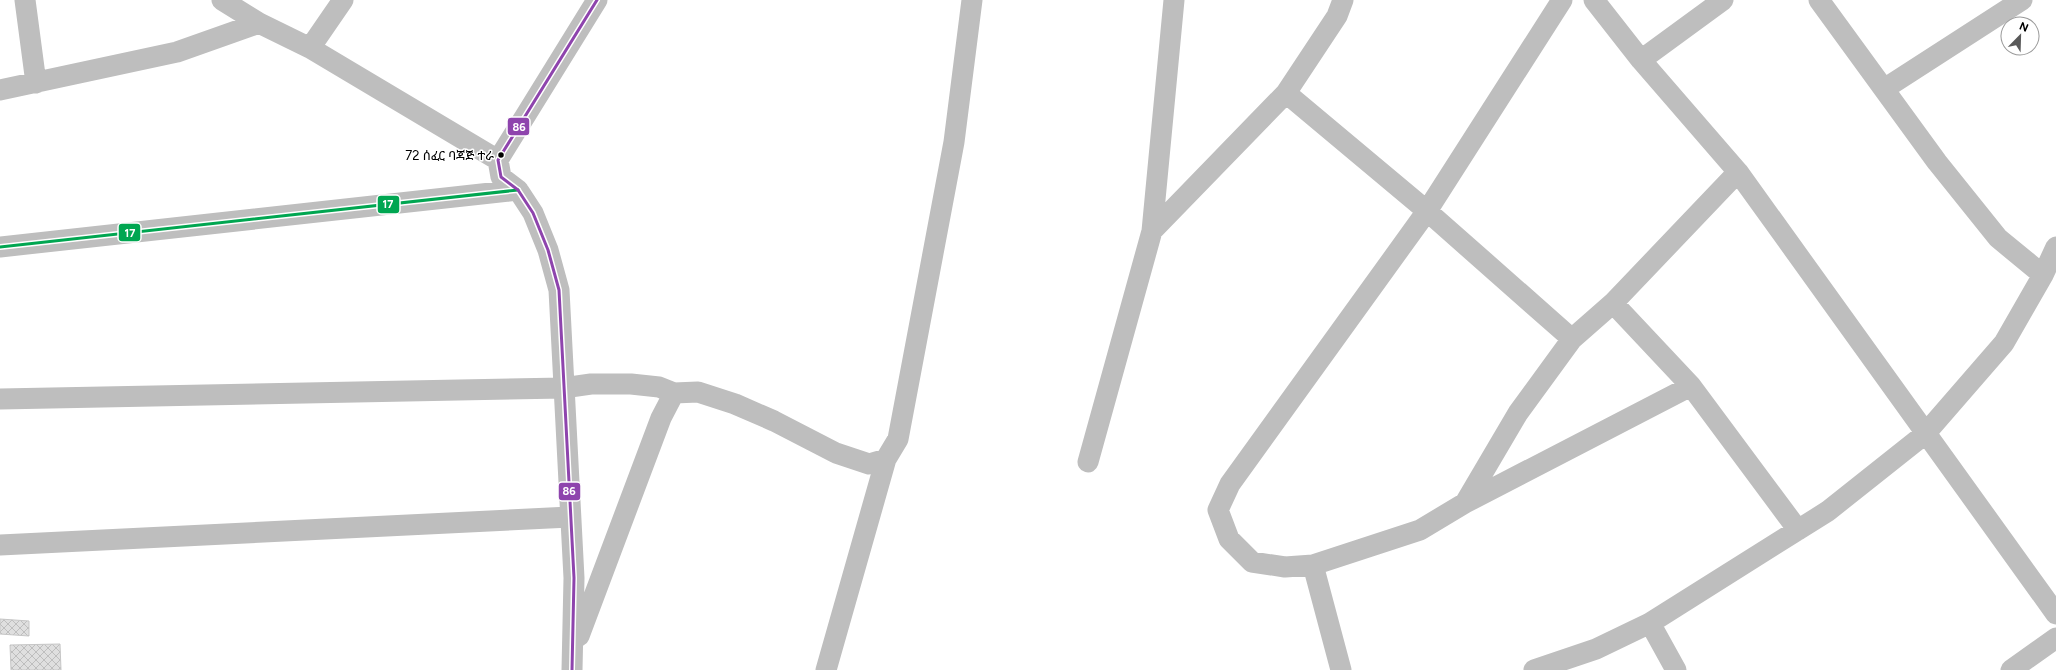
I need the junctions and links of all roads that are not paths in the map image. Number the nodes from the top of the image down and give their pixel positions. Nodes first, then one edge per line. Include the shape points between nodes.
1 (25, 0) edge
2 (222, 0) edge
3 (344, 0) edge
4 (597, 0) edge
5 (972, 0) edge
6 (1174, 0) edge
7 (1343, 0) edge
8 (1562, 0) edge
9 (1594, 0) edge
10 (1723, 0) edge
11 (1819, 0) edge
12 (2022, 0) edge
13 (260, 23) junction
14 (310, 48) junction
15 (1641, 60) junction
16 (36, 83) junction
17 (1884, 89) junction
18 (0, 90) edge
19 (1286, 93) junction
20 (498, 160) junction
21 (1738, 172) junction
22 (518, 190) junction
23 (1427, 211) junction
24 (1152, 231) junction
25 (2056, 246) edge
26 (0, 247) edge
27 (2043, 275) junction
28 (1613, 303) junction
29 (1572, 339) junction
30 (1691, 386) junction
31 (563, 388) junction
32 (674, 393) junction
33 (0, 400) edge
34 (1925, 434) junction
35 (886, 459) junction
36 (1088, 462) dead end
37 (1465, 503) junction
38 (570, 517) junction
39 (1798, 530) junction
40 (0, 545) edge
41 (1313, 565) junction
42 (2056, 614) edge
43 (1650, 623) junction
44 (2056, 638) edge
45 (574, 649) junction
46 (572, 670) edge
47 (826, 670) edge
48 (1341, 670) edge
49 (1534, 670) edge
50 (1676, 670) edge
51 (2011, 670) edge

1 - 16 street
2 - 13 street
3 - 14 street
4 - 20 street
5 - 35 street via 953,150 898,439
6 - 24 street
7 - 19 street via 1337,16
8 - 23 street
9 - 15 street
10 - 15 street
11 - 17 street
12 - 17 street
13 - 14 street
13 - 16 street via 177,52
14 - 20 street
15 - 21 street
16 - 18 street
17 - 27 street via 1937,162 1998,238
19 - 23 street
19 - 24 street
20 - 22 street via 501,177
21 - 28 street
21 - 34 street
22 - 26 street
22 - 31 street via 533,213 548,250 559,290
23 - 29 street
23 - 41 street via 1230,484 1218,510 1229,539 1252,562 1285,567
24 - 36 street
25 - 27 street
27 - 34 street via 2004,343
28 - 29 street
28 - 30 street
29 - 37 street via 1518,412
30 - 37 street
30 - 39 street
31 - 32 street via 591,384 631,384 659,387
31 - 33 street
31 - 38 street
32 - 35 street via 698,392 735,404 836,453 869,464
32 - 45 street via 661,418
34 - 39 street via 1828,511
34 - 42 street
35 - 47 street
37 - 41 street via 1420,530
38 - 40 street
38 - 45 street via 574,578
39 - 43 street
41 - 48 street
43 - 49 street via 1596,649
43 - 50 street
44 - 51 street
45 - 46 street

